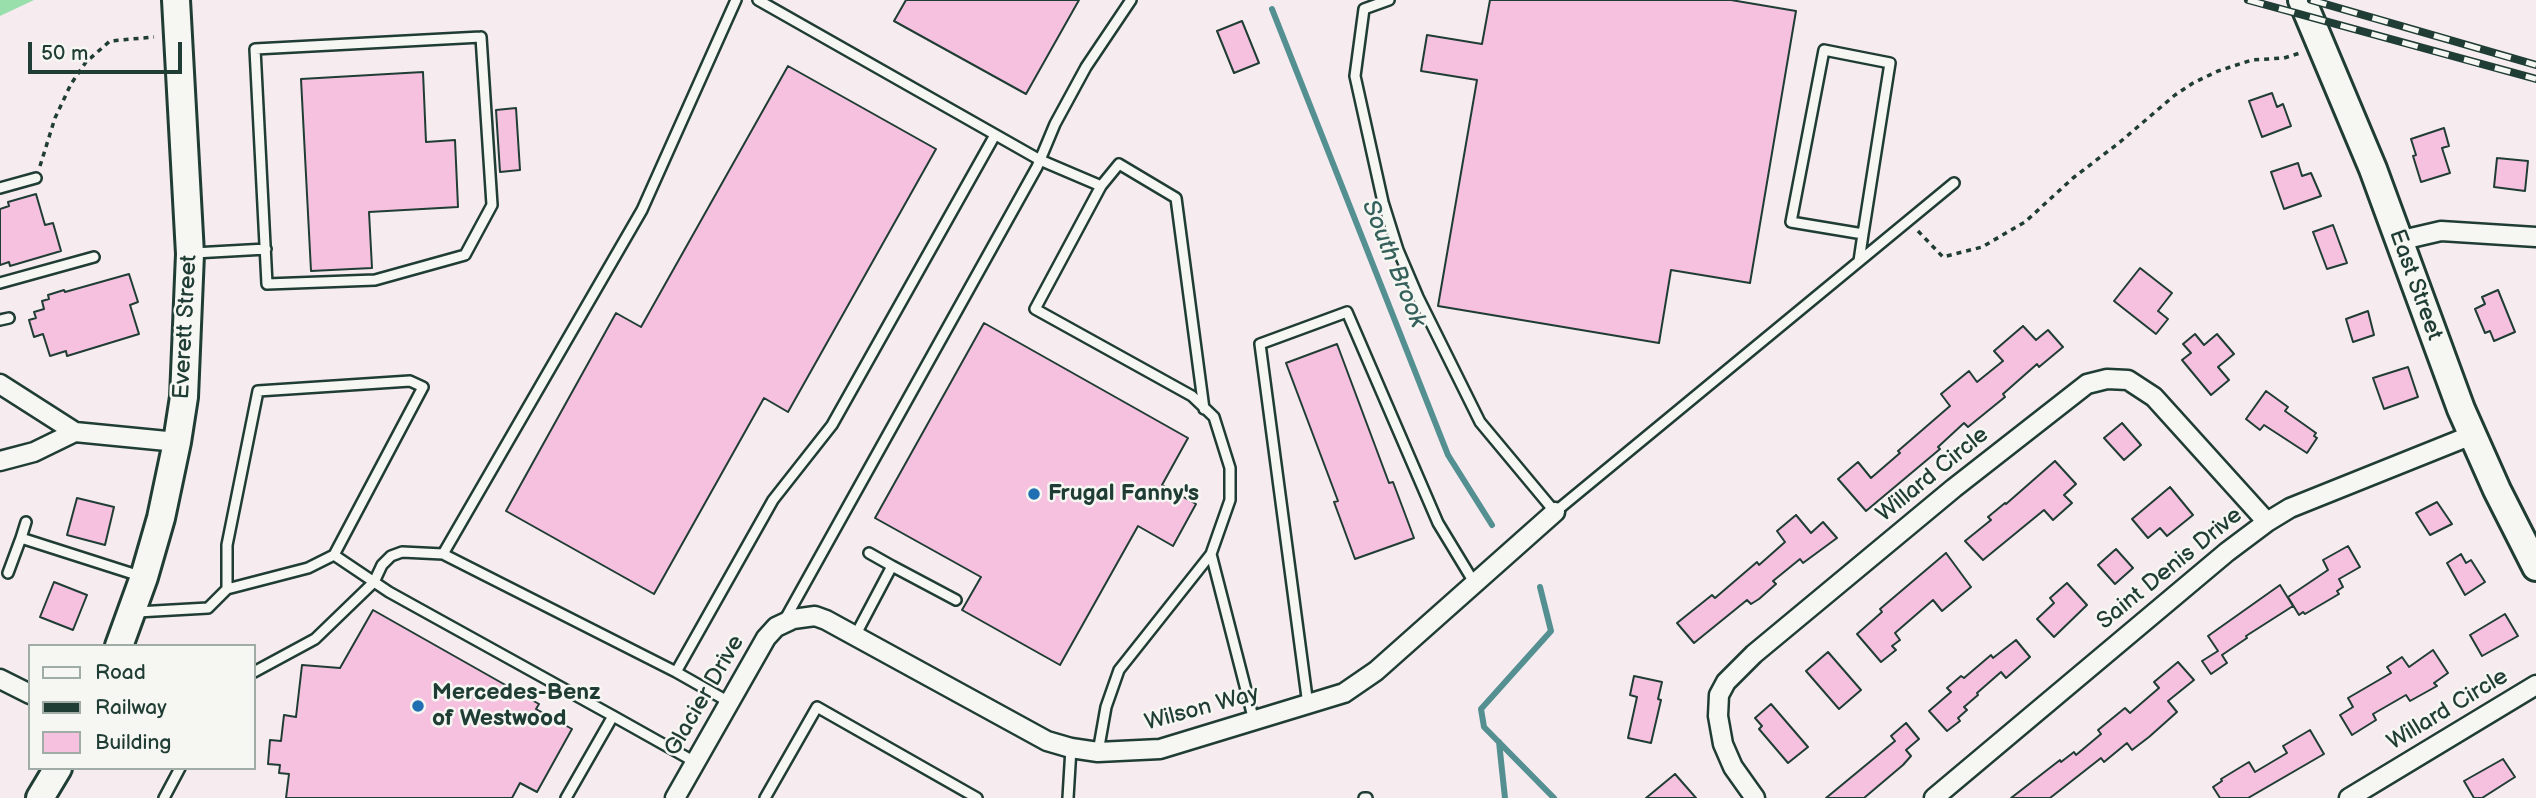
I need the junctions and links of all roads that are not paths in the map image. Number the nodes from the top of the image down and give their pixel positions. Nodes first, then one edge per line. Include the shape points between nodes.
1 (176, 0) edge
2 (736, 0) edge
3 (758, 0) edge
4 (1131, 0) edge
5 (1389, 0) edge
6 (2302, 0) edge
7 (995, 135) junction
8 (1040, 160) junction
9 (36, 178) road end
10 (1954, 183) dead end
11 (1101, 186) junction
12 (0, 188) edge
13 (1863, 234) junction
14 (2536, 237) edge
15 (2398, 241) junction
16 (266, 249) junction
17 (190, 254) junction
18 (94, 257) dead end
19 (1858, 261) junction
20 (0, 283) edge
21 (0, 384) edge
22 (1205, 409) junction
23 (75, 432) junction
24 (2472, 435) junction
25 (177, 442) junction
26 (0, 461) edge
27 (1555, 512) junction
28 (26, 522) dead end
29 (2267, 523) junction
30 (21, 538) junction
31 (869, 553) dead end
32 (1211, 554) junction
33 (334, 555) junction
34 (443, 555) junction
35 (892, 566) junction
36 (2536, 567) edge
37 (8, 573) dead end
38 (144, 577) junction
39 (374, 582) junction
40 (1475, 584) junction
41 (227, 589) junction
42 (956, 600) dead end
43 (132, 612) junction
44 (784, 623) junction
45 (855, 636) junction
46 (120, 644) edge
47 (256, 672) edge
48 (676, 672) junction
49 (0, 679) edge
50 (2536, 685) edge
51 (28, 693) edge
52 (729, 702) junction
53 (1308, 705) junction
54 (613, 716) junction
55 (1254, 721) junction
56 (1071, 748) junction
57 (1098, 752) junction
58 (695, 762) junction
59 (57, 770) edge
60 (179, 770) edge
61 (43, 797) edge
62 (164, 798) edge
63 (565, 798) edge
64 (675, 798) edge
65 (765, 798) edge
66 (977, 798) edge
67 (1068, 798) edge
68 (1755, 798) edge
69 (1934, 798) edge
70 (2349, 798) edge

1 - 17 main road, Everett Street
2 - 34 lane via 642,210
3 - 7 lane
4 - 8 lane via 1086,67
5 - 27 lane via 1364,9 1355,76 1398,250 1480,422
6 - 15 main road, East Street
7 - 8 lane
7 - 48 lane via 832,425 773,500
8 - 11 lane
8 - 44 lane
9 - 12 lane
10 - 19 lane
11 - 22 lane via 1119,164 1176,198
11 - 22 lane via 1035,309 1192,396
13 - 13 lane via 1890,63 1824,50 1791,222
13 - 19 lane
14 - 15 street via 2441,231
15 - 24 main road, East Street
16 - 16 lane via 255,49 481,37 492,205 465,255 375,280 268,284
16 - 17 lane
17 - 25 main road, Everett Street via 187,352
18 - 20 lane
19 - 27 lane
21 - 23 street
22 - 32 lane via 1214,418 1230,468 1230,500
23 - 25 street
23 - 26 street via 34,452
24 - 29 street, Saint Denis Drive via 2290,508
24 - 36 main road, East Street
25 - 38 main road, Everett Street
27 - 40 street, Wilson Way
28 - 30 lane
29 - 68 street, Willard Circle via 2154,397 2129,380 2087,384 1954,488 1726,682 1719,695 1723,744
29 - 69 street, Saint Denis Drive
30 - 37 lane
30 - 38 lane
31 - 35 lane
32 - 55 lane
32 - 57 lane via 1119,670
33 - 39 lane
33 - 41 lane via 308,568
33 - 41 lane via 423,387 410,381 258,391 227,545
34 - 39 lane via 402,552 391,556
34 - 48 lane
35 - 42 lane
35 - 45 lane
38 - 43 main road, Everett Street
39 - 47 lane via 315,639
39 - 54 lane
40 - 53 street, Wilson Way via 1377,671 1344,693
40 - 53 lane via 1438,523 1346,312 1260,344
41 - 43 lane via 208,608
43 - 46 main road, Everett Street
44 - 45 street, Wilson Way via 815,616
44 - 52 street, Glacier Drive via 766,638
45 - 56 street, Wilson Way via 1047,741
48 - 52 lane
49 - 51 street
50 - 70 street, Willard Circle
52 - 58 street, Glacier Drive
53 - 55 street, Wilson Way
54 - 58 lane
54 - 63 lane
55 - 57 street, Wilson Way via 1160,749
56 - 57 street, Wilson Way
56 - 67 lane
58 - 64 street, Glacier Drive
59 - 61 main road
60 - 62 lane
65 - 66 lane via 817,707

